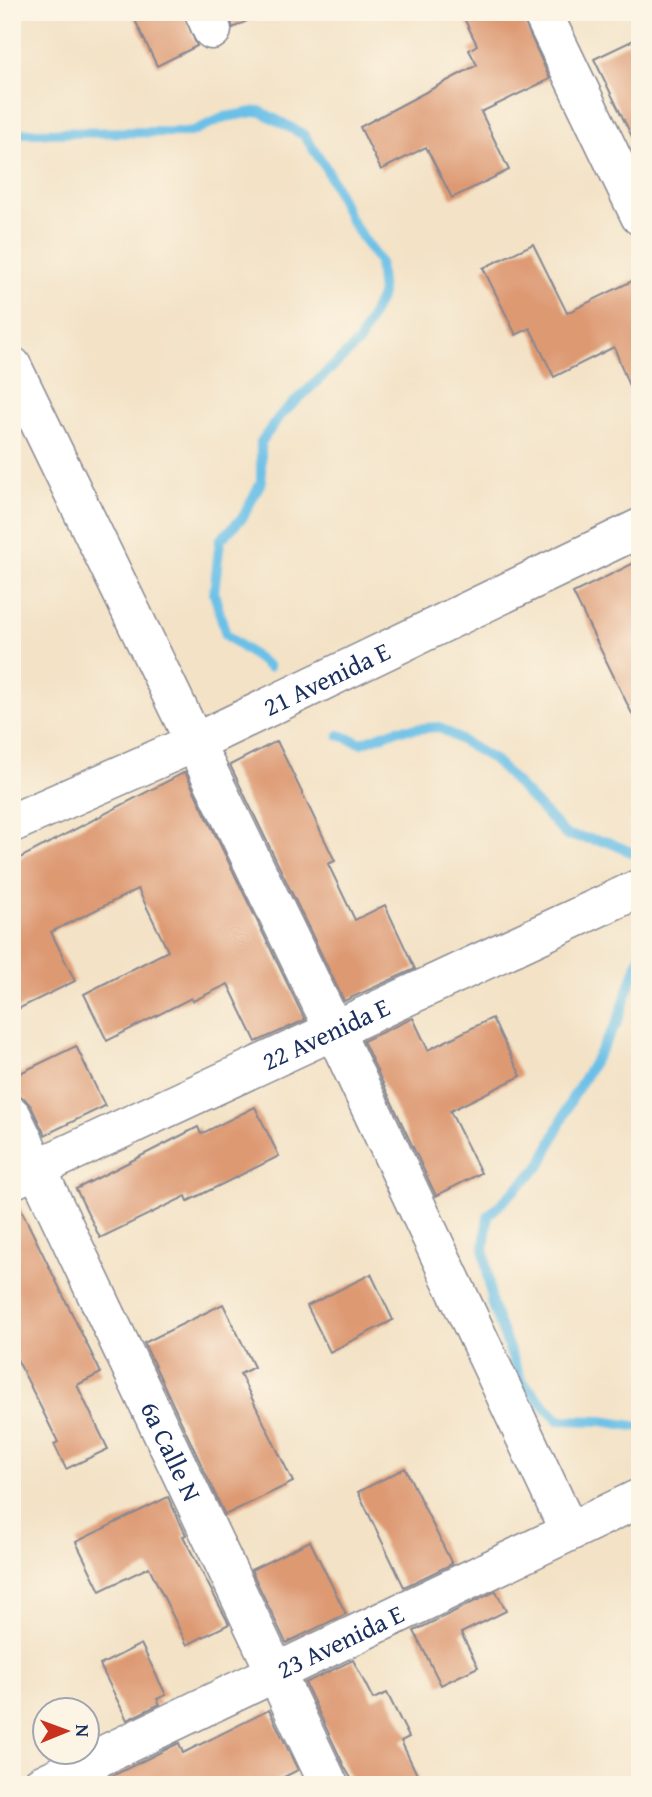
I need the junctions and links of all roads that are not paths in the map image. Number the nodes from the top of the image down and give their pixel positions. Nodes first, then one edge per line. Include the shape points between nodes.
1 (542, 12) edge
2 (640, 216) edge
3 (12, 366) edge
4 (640, 528) edge
5 (196, 743) junction
6 (12, 823) edge
7 (640, 888) edge
8 (334, 1030) junction
9 (12, 1116) edge
10 (24, 1174) edge
11 (640, 1498) edge
12 (569, 1531) junction
13 (275, 1671) junction
14 (41, 1785) edge
15 (329, 1785) edge

1 - 2 street
3 - 5 street
4 - 5 street, 21 Avenida E
5 - 6 street, 21 Avenida E
5 - 8 street
7 - 8 street, 22 Avenida E
8 - 10 street, 22 Avenida E
8 - 12 street
9 - 10 street, 6a Calle N
10 - 13 street, 6a Calle N
11 - 12 street, 23 Avenida E
12 - 13 street, 23 Avenida E
13 - 14 street, 23 Avenida E
13 - 15 street, 6a Calle N

